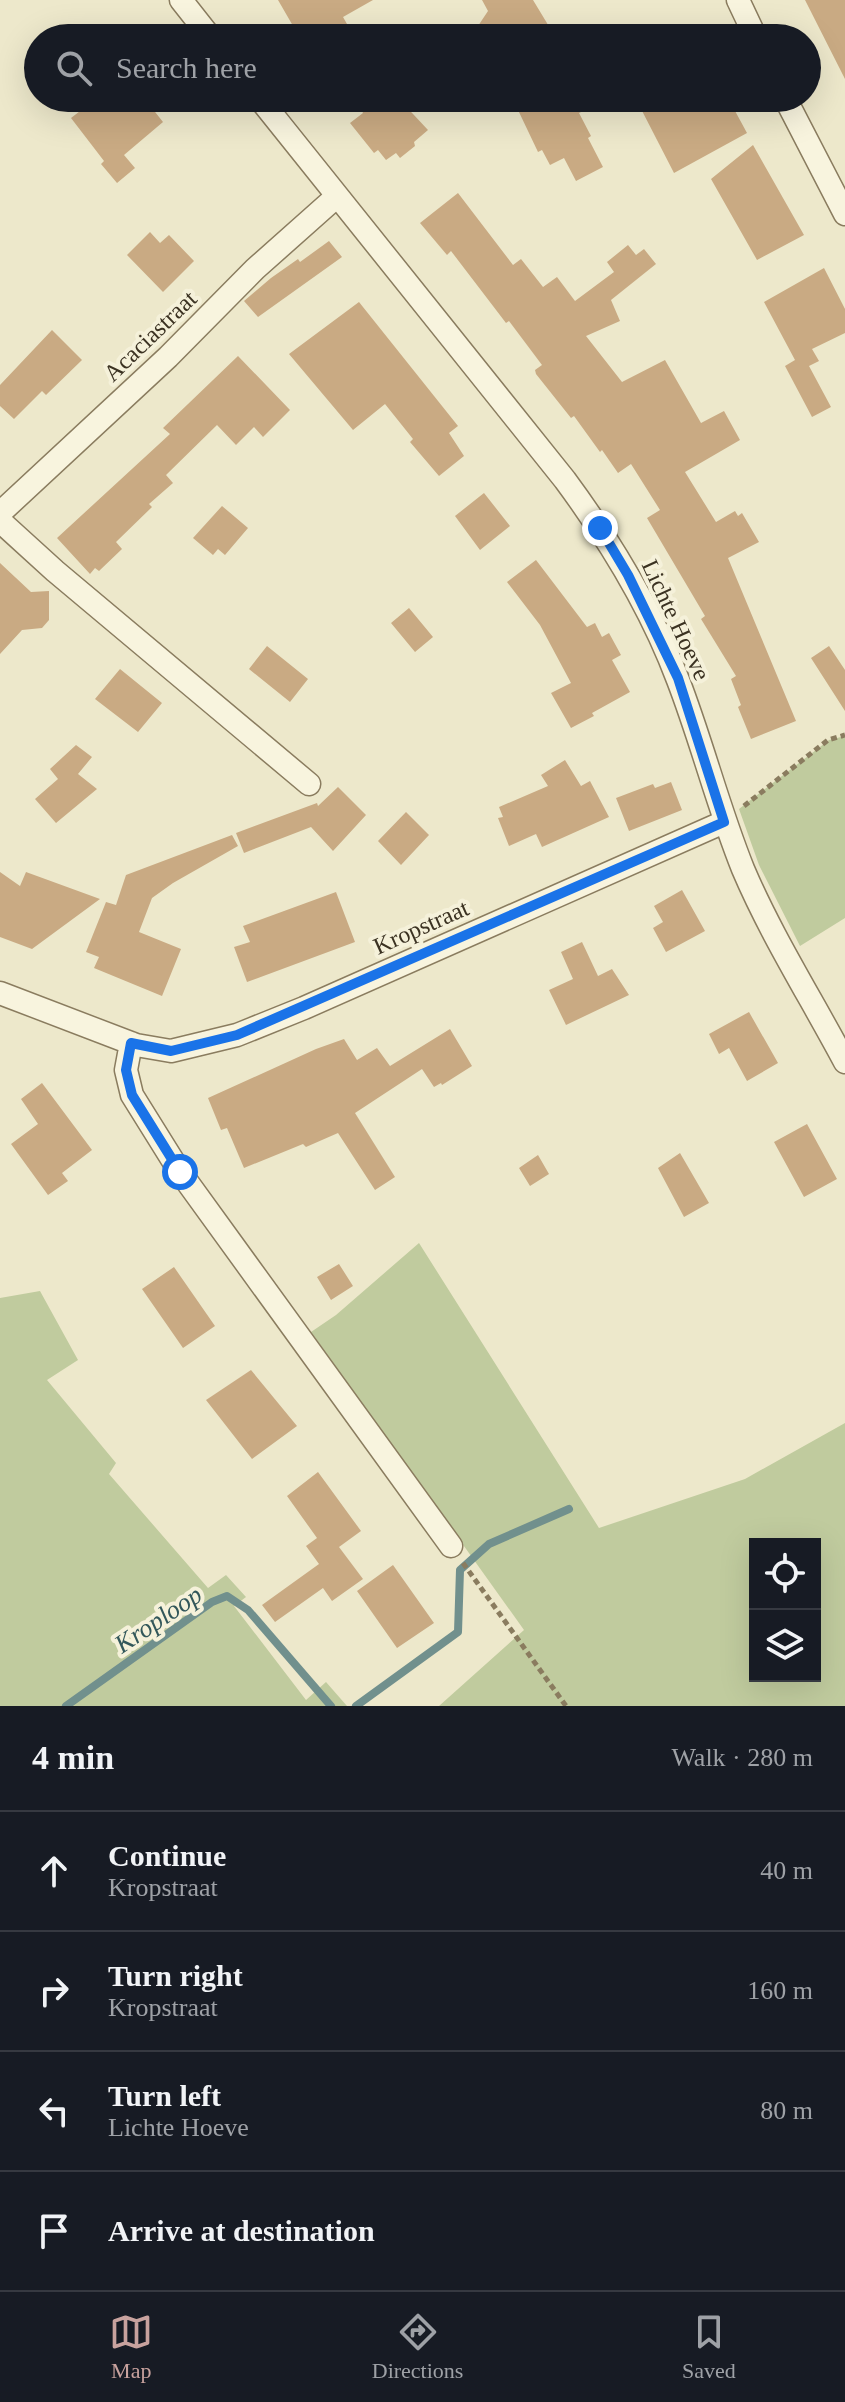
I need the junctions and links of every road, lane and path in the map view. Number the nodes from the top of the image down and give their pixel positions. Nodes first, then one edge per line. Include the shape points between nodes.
1 (181, 0) edge
2 (738, 0) edge
3 (200, 24) edge
4 (749, 24) edge
5 (270, 112) edge
6 (792, 112) edge
7 (336, 197) junction
8 (845, 214) edge
9 (0, 513) edge
10 (0, 521) edge
11 (845, 735) edge
12 (309, 784) dead end
13 (724, 822) junction
14 (0, 993) edge
15 (131, 1043) junction
16 (845, 1062) edge
17 (451, 1546) dead end
18 (475, 1579) dead end
19 (566, 1706) edge

1 - 3 street
2 - 4 street
5 - 7 street, Lichte Hoeve
6 - 8 street
7 - 9 street, Acaciastraat
7 - 13 street, Lichte Hoeve via 600,528 678,678
10 - 12 street
11 - 13 path via 828,740
13 - 15 street, Kropstraat via 237,1035 171,1051
13 - 16 street, Lichte Hoeve via 745,874
14 - 15 street, Kropstraat
15 - 17 street via 126,1070 132,1095 180,1172
18 - 19 path

